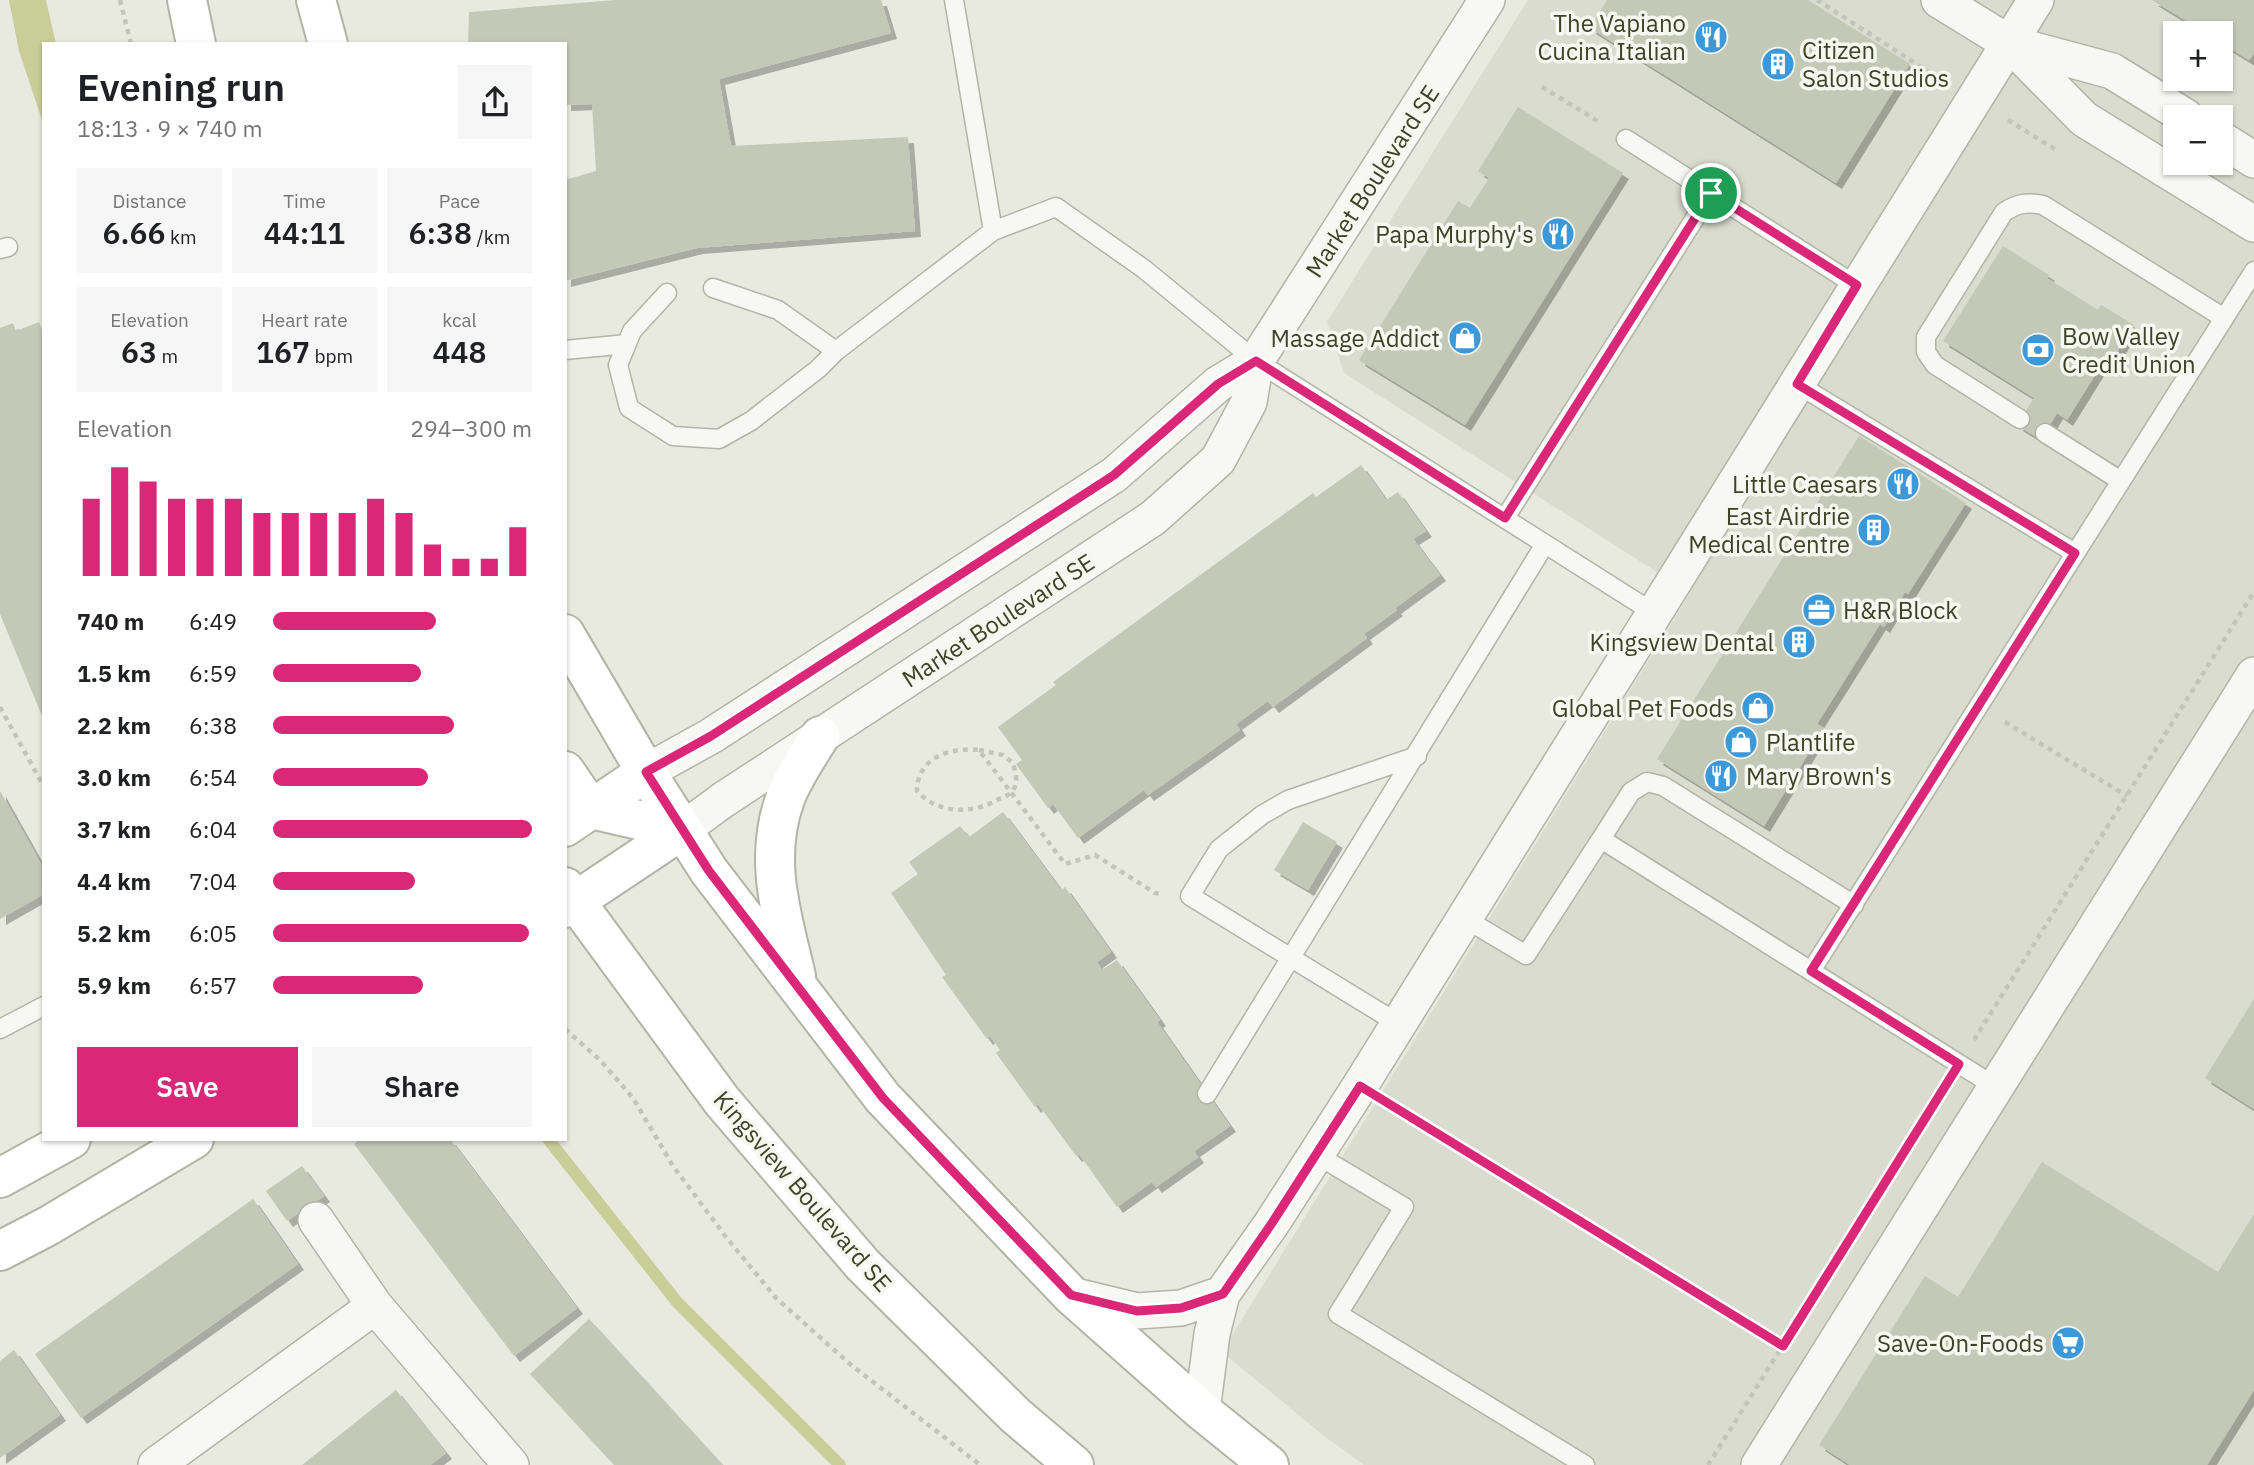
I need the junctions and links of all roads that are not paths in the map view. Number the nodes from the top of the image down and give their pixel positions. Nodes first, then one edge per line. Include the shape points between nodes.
1 (187, 0) edge
2 (316, 0) edge
3 (954, 0) edge
4 (1487, 0) edge
5 (1939, 0) edge
6 (2036, 0) edge
7 (196, 42) edge
8 (327, 42) edge
9 (2009, 43) junction
10 (2167, 105) edge
11 (1626, 139) road end
12 (2233, 146) edge
13 (2253, 157) edge
14 (1711, 193) junction
15 (2254, 224) edge
16 (993, 231) junction
17 (2254, 271) edge
18 (1857, 285) junction
19 (713, 288) dead end
20 (667, 293) dead end
21 (2224, 318) junction
22 (627, 344) junction
23 (567, 350) edge
24 (836, 351) junction
25 (1256, 361) junction
26 (1797, 384) junction
27 (2020, 419) dead end
28 (2045, 433) dead end
29 (2121, 481) junction
30 (1505, 518) junction
31 (1545, 544) junction
32 (2075, 553) junction
33 (1654, 613) junction
34 (567, 637) edge
35 (2254, 675) edge
36 (820, 736) junction
37 (1417, 756) junction
38 (646, 772) junction
39 (567, 778) edge
40 (578, 818) edge
41 (682, 830) junction
42 (1601, 839) junction
43 (569, 899) edge
44 (1854, 905) junction
45 (1464, 918) junction
46 (1292, 958) junction
47 (1811, 971) junction
48 (799, 988) junction
49 (42, 1007) edge
50 (1399, 1024) junction
51 (0, 1029) edge
52 (1996, 1087) junction
53 (1208, 1094) dead end
54 (68, 1141) edge
55 (191, 1141) edge
56 (1317, 1155) junction
57 (0, 1178) edge
58 (316, 1220) dead end
59 (0, 1251) edge
60 (1223, 1294) junction
61 (1071, 1295) junction
62 (375, 1306) junction
63 (1202, 1411) junction
64 (156, 1465) edge
65 (511, 1465) edge
66 (1074, 1465) edge
67 (1269, 1465) edge
68 (1585, 1465) edge
69 (1759, 1465) edge

1 - 7 main road
2 - 8 main road
3 - 16 lane
4 - 25 street, Market Boulevard SE
5 - 9 street
6 - 9 street
9 - 10 street via 2112,71
9 - 15 street via 2084,119
9 - 18 street
11 - 14 lane
12 - 13 street
14 - 18 lane
14 - 30 lane
16 - 24 lane
16 - 25 lane via 1056,207 1144,269
17 - 21 lane
18 - 26 street
19 - 24 lane via 778,310
20 - 22 lane via 632,331
21 - 27 lane via 2043,205 2017,204 2004,212 1926,337 1926,352 1935,366
21 - 29 lane
22 - 23 lane
22 - 24 lane via 618,365 629,408 673,436 719,439 751,421
25 - 30 lane
25 - 36 street, Market Boulevard SE via 1249,402 1217,460 1182,493 1153,517
25 - 38 street, Market Boulevard SE via 1218,384 1114,475 711,736
26 - 32 lane
26 - 33 street
28 - 29 lane
29 - 32 lane
30 - 31 lane
31 - 33 lane
31 - 37 lane
32 - 44 lane
33 - 45 street
34 - 38 main road
35 - 52 street
36 - 41 street, Market Boulevard SE
36 - 48 main road via 785,798 775,843 775,891
37 - 46 lane
37 - 46 lane via 1288,800 1219,849 1190,896
38 - 40 main road
38 - 41 main road
39 - 40 main road
40 - 41 main road
41 - 43 main road
41 - 48 main road
42 - 44 lane via 1630,792 1647,782 1663,786
42 - 45 lane via 1526,955
42 - 47 lane
43 - 66 main road, Kingsview Boulevard SE via 722,1101 863,1265 1016,1416
44 - 47 lane
45 - 50 street
46 - 50 lane
46 - 53 lane
47 - 52 lane
48 - 61 main road via 883,1098
49 - 51 lane
50 - 56 street
52 - 69 street
54 - 57 main road
55 - 59 main road
56 - 60 street
56 - 68 lane via 1404,1207 1338,1314
58 - 62 street
60 - 61 street via 1181,1308 1137,1311
60 - 63 street via 1212,1334
61 - 63 main road
62 - 64 street
62 - 65 street
63 - 67 main road

